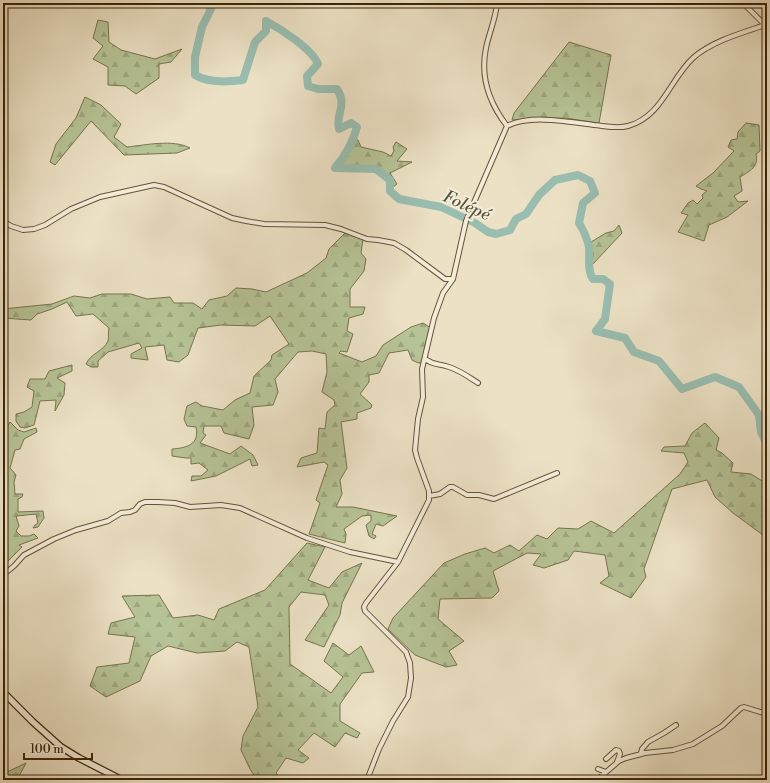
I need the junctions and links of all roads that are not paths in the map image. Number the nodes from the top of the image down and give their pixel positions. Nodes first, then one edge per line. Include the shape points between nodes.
1 (8, 3) edge
2 (497, 3) edge
3 (743, 3) edge
4 (3, 6) edge
5 (766, 26) edge
6 (508, 126) junction
7 (3, 221) edge
8 (453, 280) junction
9 (424, 359) junction
10 (478, 383) dead end
11 (557, 473) dead end
12 (429, 496) junction
13 (398, 562) junction
14 (3, 574) edge
15 (3, 692) edge
16 (767, 714) edge
17 (676, 725) dead end
18 (641, 753) junction
19 (606, 759) dead end
20 (617, 762) junction
21 (598, 769) dead end
22 (606, 772) junction
23 (122, 780) edge
24 (367, 780) edge
25 (596, 780) edge

1 - 4 street
2 - 6 street via 486,49 485,73 493,104
3 - 5 street
5 - 6 street via 733,36 698,54 680,74 661,104 629,126 532,120
6 - 8 street via 466,221
7 - 8 street via 23,230 40,227 71,209 100,197 154,185 164,187 232,218 264,224 325,225 367,240 394,243 445,279
8 - 9 street via 442,293
9 - 10 street via 432,364 454,369
9 - 12 street via 423,397 415,450
11 - 12 street via 494,499 479,494 467,495 453,487
12 - 13 street
13 - 14 street via 350,552 307,538 240,508 220,505 190,507 175,503 145,502 135,510 121,513 108,521 54,539 24,556
13 - 24 street via 364,607 371,618 406,652 410,663 410,692 379,749
15 - 23 street via 61,747
16 - 18 street via 744,707 722,726 693,744 674,750
17 - 18 street via 648,742
18 - 20 street
19 - 20 street via 616,750 620,754
20 - 22 street
21 - 22 street
22 - 25 street

